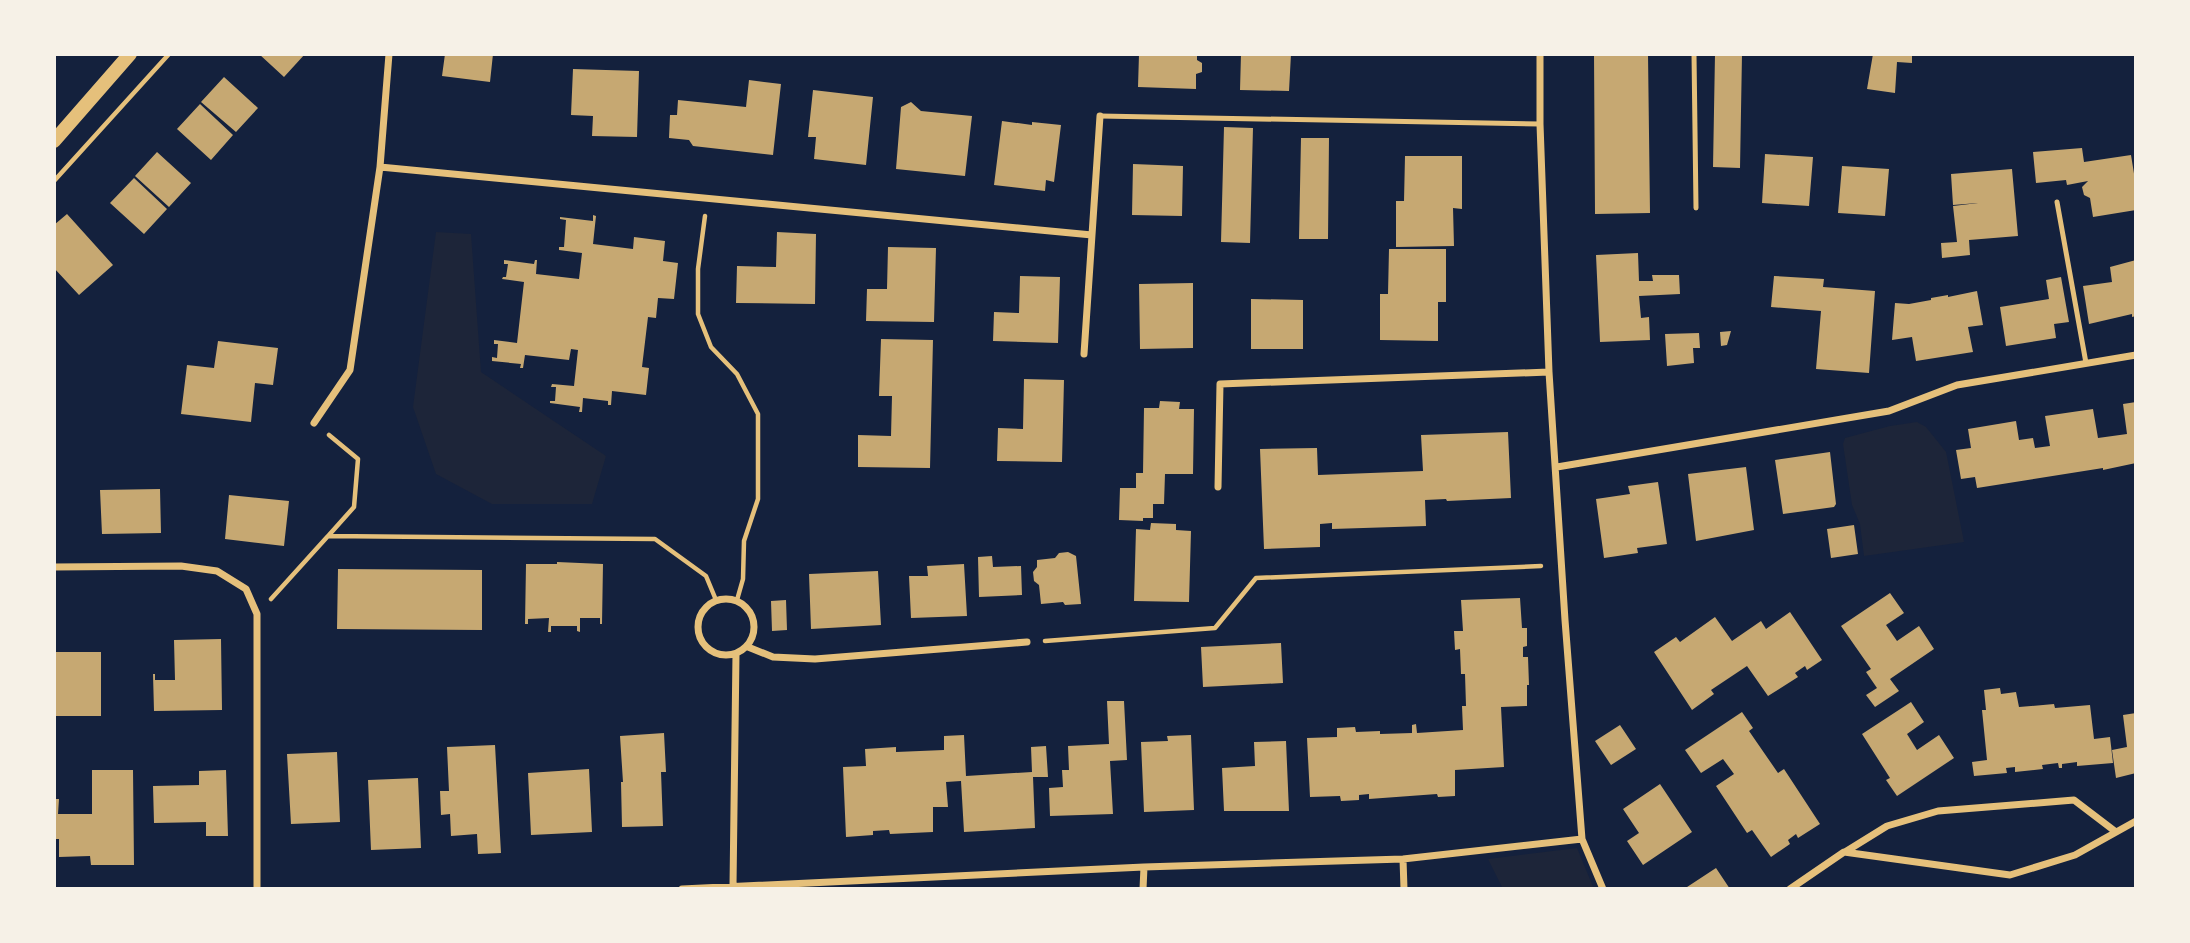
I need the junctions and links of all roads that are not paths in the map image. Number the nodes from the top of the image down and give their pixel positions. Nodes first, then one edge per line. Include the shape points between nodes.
1 (130, 54) edge
2 (389, 54) edge
3 (1540, 54) edge
4 (1694, 54) edge
5 (1100, 116) joint
6 (1540, 124) junction
7 (54, 141) edge
8 (380, 167) junction
9 (2057, 202) dead end
10 (1696, 208) dead end
11 (1092, 235) junction
12 (1084, 354) dead end
13 (2136, 355) edge
14 (2086, 363) junction
15 (1549, 372) junction
16 (314, 423) road end
17 (1557, 467) junction
18 (1218, 487) dead end
19 (54, 567) edge
20 (1027, 642) road end
21 (748, 647) junction
22 (736, 654) junction
23 (2136, 821) edge
24 (2116, 832) junction
25 (1582, 839) junction
26 (1844, 852) junction
27 (1403, 859) junction
28 (1144, 867) junction
29 (883, 884) edge
30 (733, 886) junction
31 (257, 889) edge
32 (682, 889) edge
33 (1143, 889) edge
34 (1404, 889) edge
35 (1603, 889) edge
36 (1790, 889) edge

1 - 7 main road
2 - 8 street
3 - 6 street
4 - 10 lane
5 - 6 lane
5 - 11 street
6 - 15 street
8 - 11 street
8 - 16 street via 350,370
9 - 14 lane
11 - 12 street
13 - 14 street
14 - 17 street via 1957,385 1889,411
15 - 17 street
15 - 18 street via 1220,384
17 - 25 street
19 - 31 street via 181,566 217,571 246,589 257,614
20 - 21 street via 815,659 773,657
21 - 22 street
21 - 22 street via 755,620 748,608 737,600 716,600 705,607 697,631 711,651
22 - 30 street
23 - 24 street
24 - 26 street via 2075,855 2010,875
24 - 26 street via 2074,800 1938,811 1887,826
25 - 27 street
25 - 35 street
26 - 36 street
27 - 28 street
27 - 34 street
28 - 29 street
28 - 33 street
29 - 30 street
30 - 32 street

